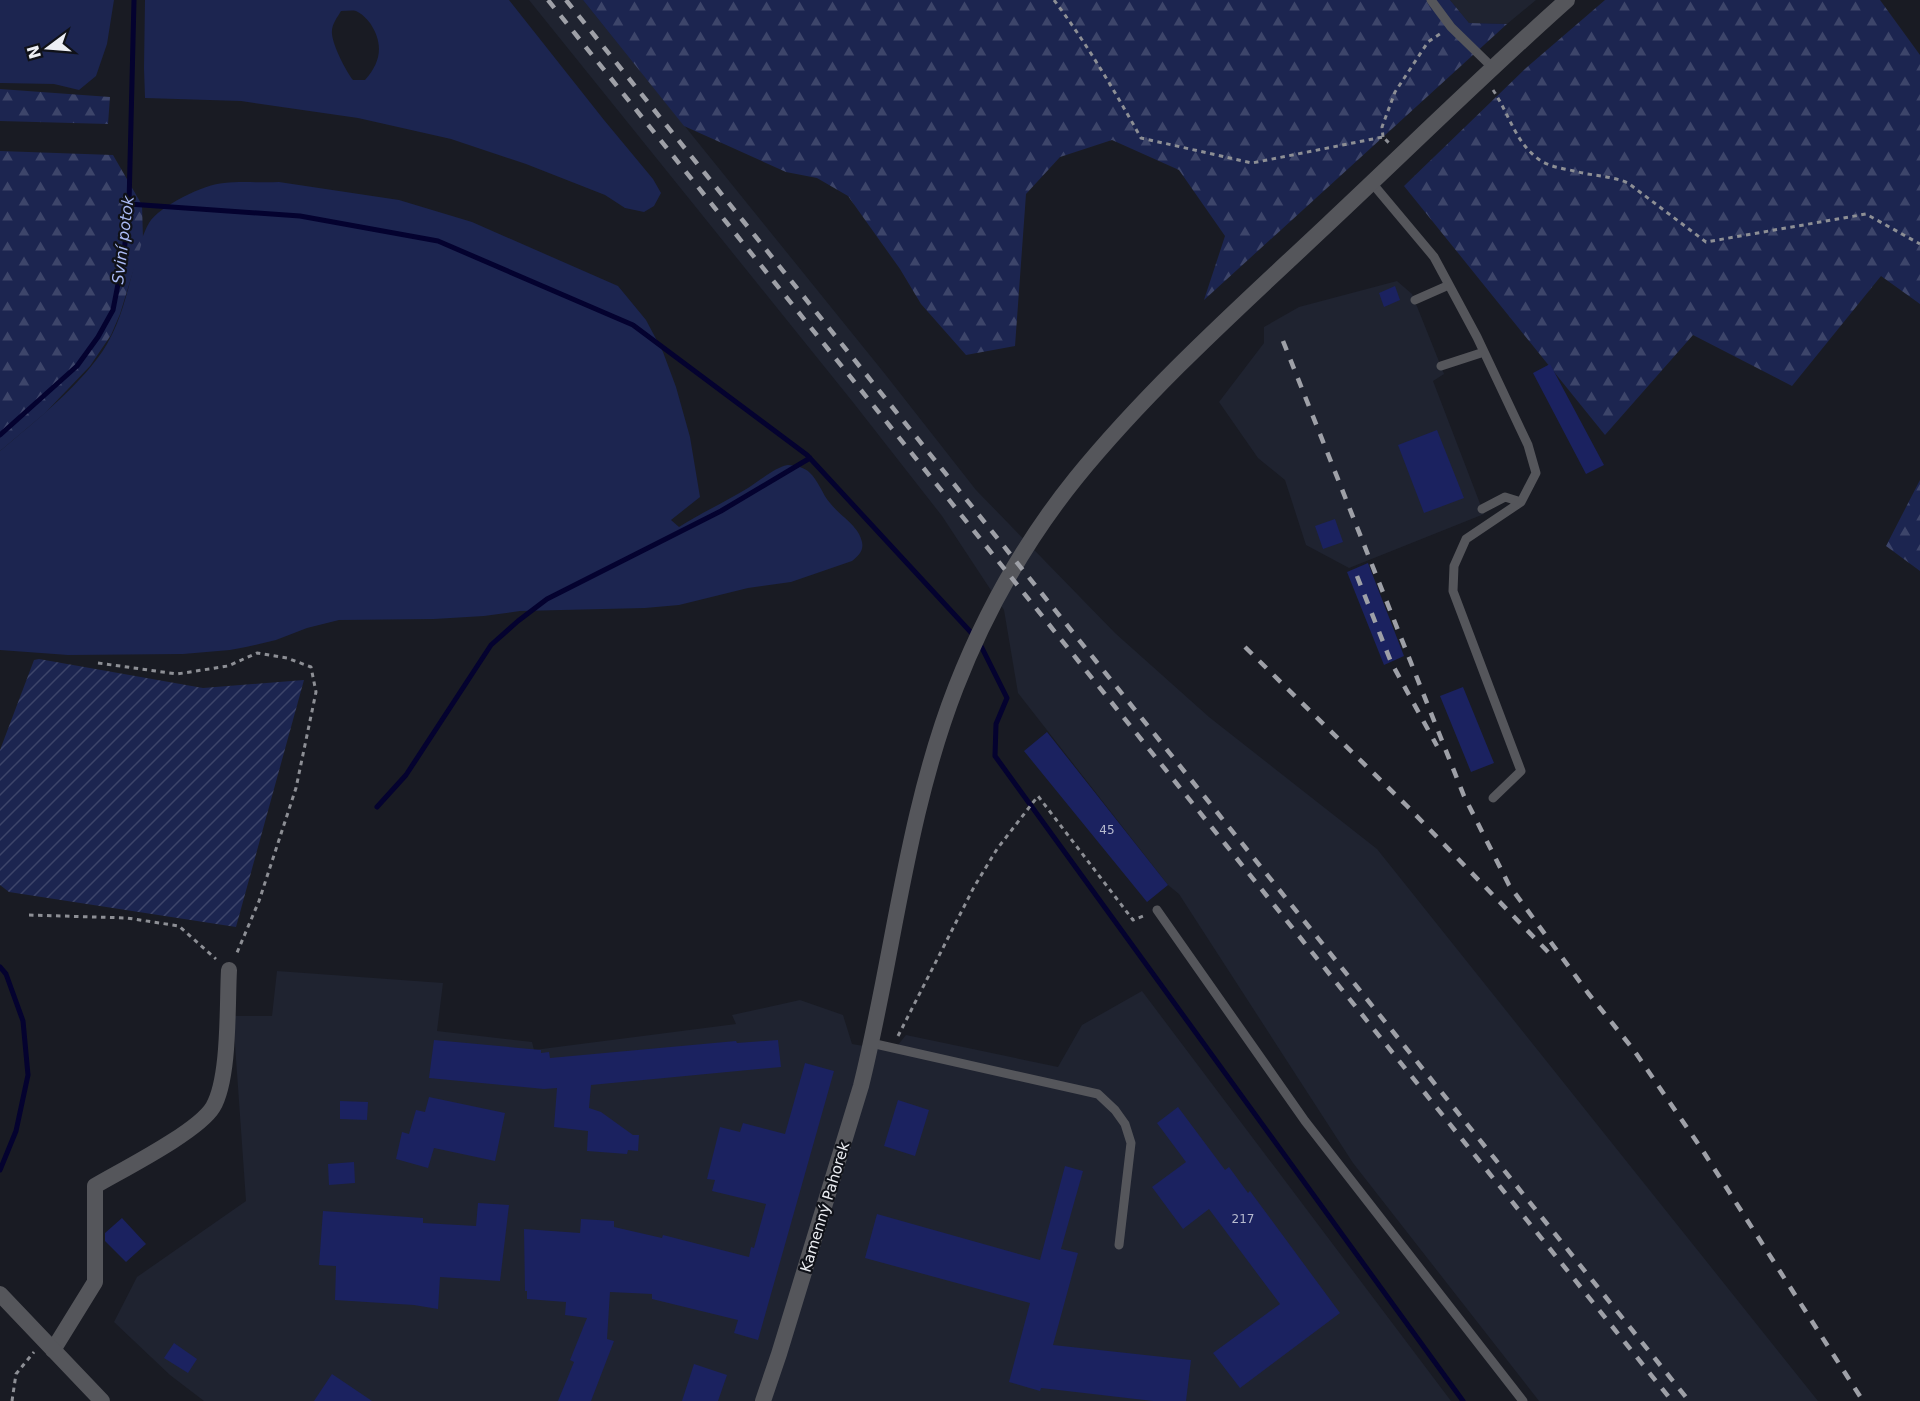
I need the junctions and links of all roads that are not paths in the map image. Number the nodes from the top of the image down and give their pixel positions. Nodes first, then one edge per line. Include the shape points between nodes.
1 (1431, 0) edge
2 (1567, 0) edge
3 (1488, 72) junction
4 (1372, 183) junction
5 (1449, 285) junction
6 (1415, 300) dead end
7 (1484, 352) junction
8 (1441, 366) dead end
9 (1521, 502) junction
10 (1482, 509) dead end
11 (1493, 798) dead end
12 (1157, 910) road end
13 (229, 970) road end
14 (871, 1043) junction
15 (1119, 1245) dead end
16 (0, 1294) edge
17 (48, 1345) junction
18 (102, 1401) edge
19 (763, 1401) edge
20 (1523, 1401) edge

1 - 3 lane
2 - 3 street, Kamenný Pahorek
3 - 4 street, Kamenný Pahorek
4 - 5 lane via 1434,257
4 - 14 street, Kamenný Pahorek via 1152,393 1101,448 1046,519 1000,593 946,714 921,801
5 - 6 lane
5 - 7 lane
7 - 8 lane
7 - 9 lane via 1528,445 1536,473
9 - 10 lane via 1505,497
9 - 11 lane via 1466,539 1454,566 1453,591 1521,771
12 - 20 lane via 1305,1121
13 - 17 street via 224,1076 213,1107 191,1129 95,1186 95,1282
14 - 15 lane via 1098,1094 1125,1124 1131,1143
14 - 19 street, Kamenný Pahorek via 845,1141
16 - 17 street
17 - 18 street

